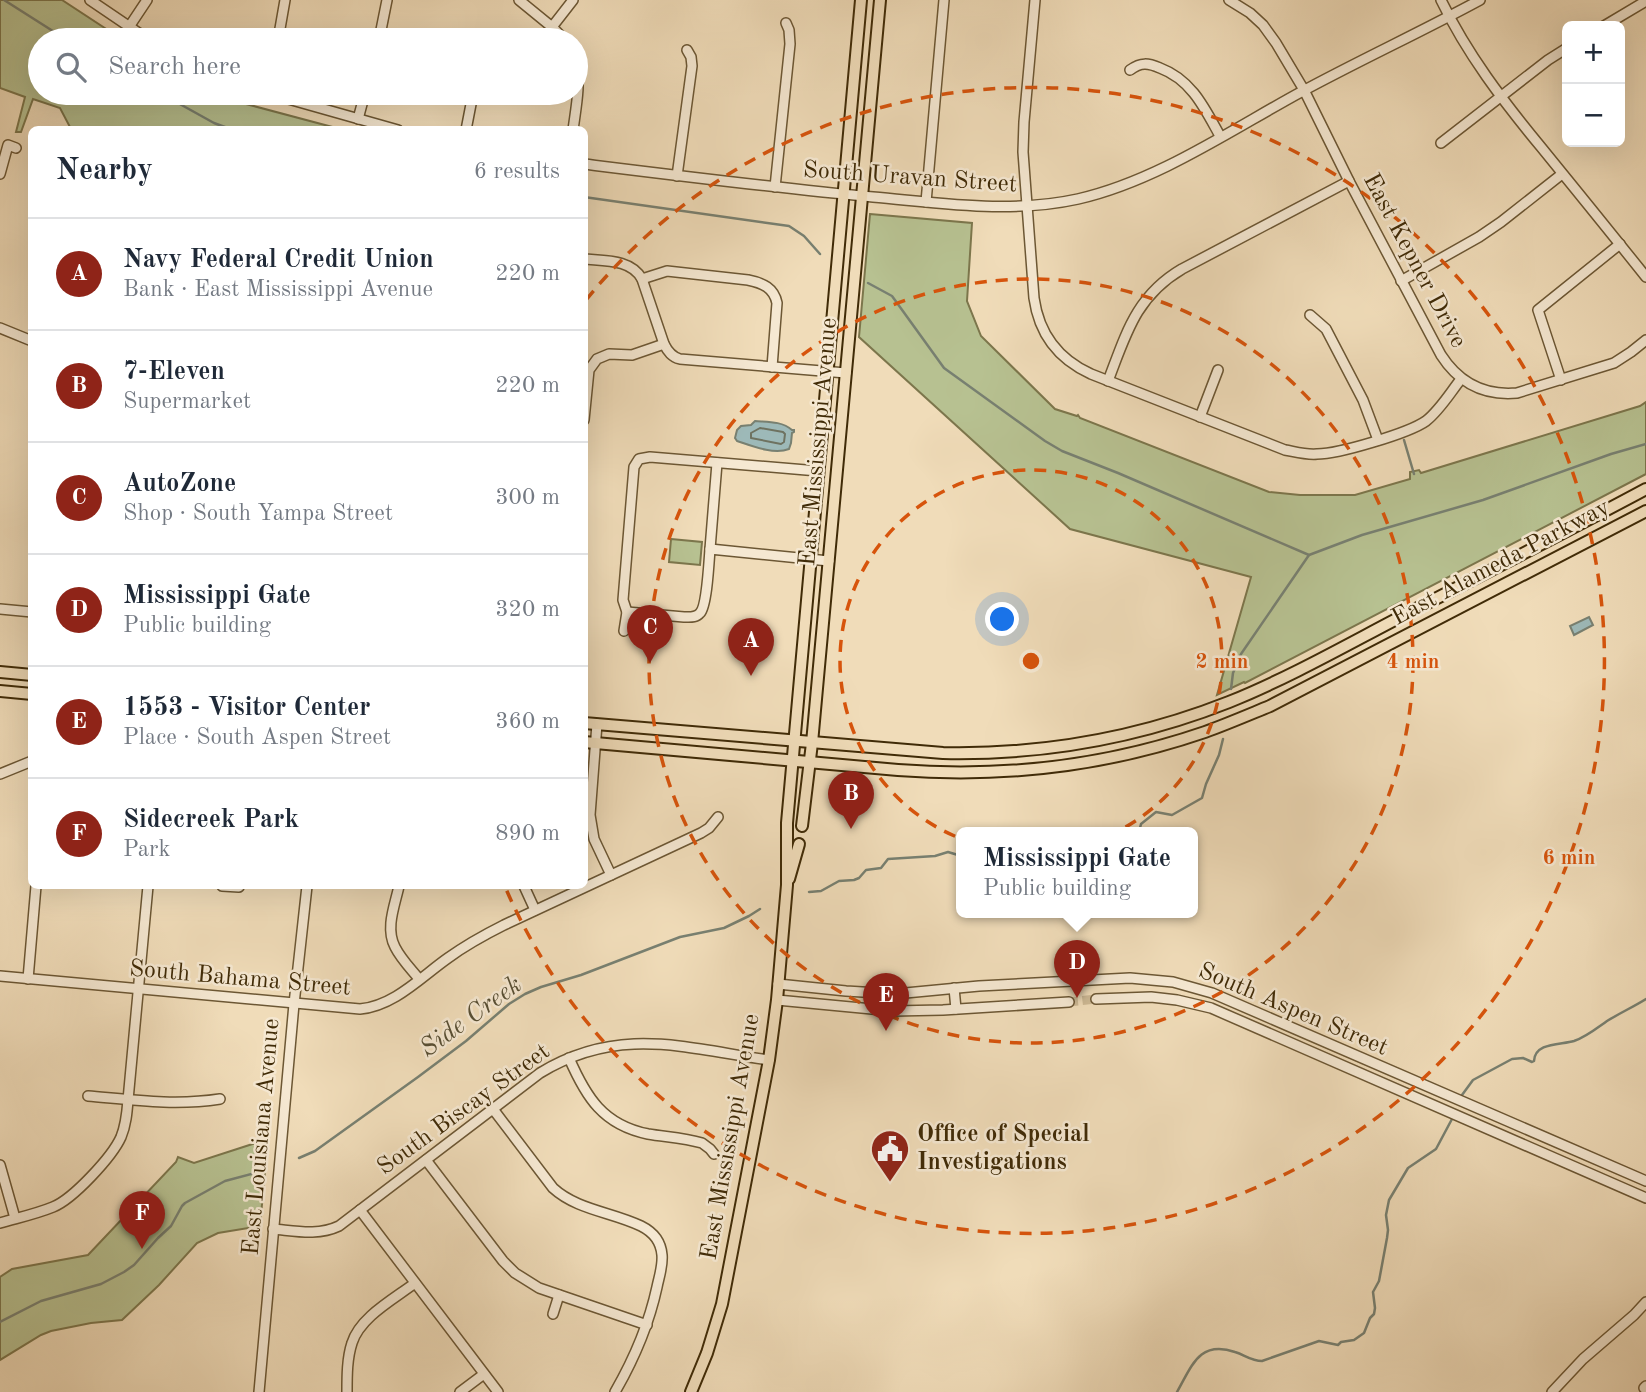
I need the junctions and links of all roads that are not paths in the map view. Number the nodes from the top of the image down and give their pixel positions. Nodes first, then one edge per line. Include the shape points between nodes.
1 (90, 0) edge
2 (147, 0) edge
3 (285, 0) edge
4 (387, 0) edge
5 (519, 0) edge
6 (573, 0) edge
7 (861, 0) edge
8 (880, 0) edge
9 (944, 0) edge
10 (1035, 0) edge
11 (1229, 0) edge
12 (1441, 0) edge
13 (1480, 0) edge
14 (1646, 1) edge
15 (1449, 17) junction
16 (1612, 21) edge
17 (786, 23) dead end
18 (129, 27) joint
19 (552, 27) joint
20 (280, 28) edge
21 (381, 28) edge
22 (687, 50) dead end
23 (1562, 51) edge
24 (1130, 70) dead end
25 (1304, 90) junction
26 (1501, 97) junction
27 (309, 105) edge
28 (362, 105) edge
29 (470, 105) edge
30 (577, 105) edge
31 (358, 119) junction
32 (383, 126) edge
33 (467, 126) edge
34 (574, 126) edge
35 (1220, 136) junction
36 (1441, 143) dead end
37 (16, 148) dead end
38 (588, 165) edge
39 (0, 174) edge
40 (1562, 174) junction
41 (677, 176) junction
42 (1349, 181) junction
43 (775, 187) junction
44 (843, 195) junction
45 (862, 196) junction
46 (926, 202) junction
47 (1027, 206) junction
48 (1620, 244) junction
49 (588, 260) edge
50 (1646, 277) edge
51 (642, 279) junction
52 (1401, 281) junction
53 (1310, 315) dead end
54 (0, 328) edge
55 (28, 339) edge
56 (1646, 340) edge
57 (664, 344) junction
58 (772, 367) junction
59 (1218, 370) dead end
60 (827, 371) junction
61 (846, 373) junction
62 (1461, 379) junction
63 (588, 380) edge
64 (1561, 380) junction
65 (1108, 381) junction
66 (1200, 417) junction
67 (1378, 440) junction
68 (717, 463) junction
69 (818, 471) junction
70 (1646, 489) edge
71 (1646, 511) edge
72 (710, 549) junction
73 (810, 559) junction
74 (829, 561) junction
75 (0, 609) edge
76 (28, 612) edge
77 (626, 612) junction
78 (624, 631) dead end
79 (0, 672) edge
80 (28, 675) edge
81 (0, 691) edge
82 (28, 694) edge
83 (588, 723) edge
84 (597, 724) junction
85 (794, 741) junction
86 (590, 743) edge
87 (813, 743) junction
88 (1020, 751) junction
89 (792, 761) junction
90 (810, 762) junction
91 (28, 763) edge
92 (949, 773) junction
93 (0, 774) edge
94 (718, 817) dead end
95 (803, 826) joint
96 (799, 844) joint
97 (611, 875) junction
98 (787, 885) junction
99 (588, 886) edge
100 (36, 889) edge
101 (148, 889) edge
102 (307, 889) edge
103 (398, 889) edge
104 (525, 889) edge
105 (581, 889) edge
106 (535, 910) junction
107 (0, 976) edge
108 (28, 979) junction
109 (419, 979) junction
110 (778, 984) junction
111 (138, 989) junction
112 (954, 989) junction
113 (928, 991) junction
114 (1096, 999) tunnel mouth
115 (777, 1000) junction
116 (1069, 1002) tunnel mouth
117 (294, 1003) junction
118 (956, 1009) junction
119 (929, 1010) junction
120 (569, 1058) junction
121 (769, 1060) junction
122 (88, 1096) dead end
123 (220, 1099) dead end
124 (128, 1100) junction
125 (493, 1109) junction
126 (1561, 1144) junction
127 (714, 1154) dead end
128 (1555, 1157) junction
129 (426, 1160) junction
130 (0, 1166) edge
131 (1646, 1181) edge
132 (1646, 1198) edge
133 (360, 1210) junction
134 (15, 1218) junction
135 (0, 1223) edge
136 (273, 1229) junction
137 (415, 1283) junction
138 (559, 1295) junction
139 (1646, 1302) edge
140 (553, 1314) dead end
141 (646, 1325) junction
142 (484, 1374) junction
143 (259, 1392) edge
144 (347, 1392) edge
145 (460, 1392) edge
146 (498, 1392) edge
147 (615, 1392) edge
148 (691, 1392) edge
149 (1552, 1392) edge

1 - 18 street
2 - 18 street
3 - 20 street
4 - 21 street
5 - 19 street
6 - 19 street
7 - 44 main road, East Mississippi Avenue
8 - 45 main road, East Mississippi Avenue
9 - 46 street
10 - 47 street via 1023,137
11 - 25 street, East Kepner Drive via 1270,34
12 - 15 street
13 - 15 street, South Uravan Street
14 - 16 street
15 - 25 street, South Uravan Street
15 - 26 street
17 - 43 street via 790,44
22 - 41 street via 692,66
23 - 26 street
24 - 35 street via 1143,63 1177,76 1194,92
25 - 35 street, South Uravan Street
25 - 42 street, East Kepner Drive
26 - 36 street
26 - 40 street
27 - 31 street
28 - 31 street
29 - 33 street
30 - 34 street
31 - 32 street
35 - 47 street, South Uravan Street via 1115,188
37 - 39 street via 8,145
38 - 41 street, South Uravan Street
40 - 48 street
40 - 52 street via 1479,237
41 - 43 street, South Uravan Street
42 - 52 street, East Kepner Drive
42 - 65 street via 1172,274 1142,296
43 - 44 street, South Uravan Street
44 - 45 street, South Uravan Street
44 - 60 main road, East Mississippi Avenue
45 - 46 street, South Uravan Street
45 - 61 main road, East Mississippi Avenue
46 - 47 street, South Uravan Street via 988,208
47 - 65 street via 1034,298 1043,331 1067,360
48 - 50 street
48 - 64 street via 1538,310
49 - 51 street via 628,265
51 - 57 street
51 - 58 street via 667,271 748,280 769,288 777,303
52 - 62 street, East Kepner Drive via 1447,365
53 - 67 street via 1326,329
54 - 55 street
56 - 64 street, East Kepner Drive via 1614,363
57 - 58 street via 680,359
57 - 63 street via 632,355 609,354 597,359
58 - 60 street
59 - 66 street
60 - 61 street
60 - 69 main road, East Mississippi Avenue
61 - 74 main road, East Mississippi Avenue
62 - 64 street, East Kepner Drive via 1483,391 1506,394
62 - 67 street via 1424,422
65 - 66 street
66 - 67 street via 1301,453 1333,453
68 - 69 street
68 - 72 street
68 - 77 street via 650,457 639,459 634,467 623,600
69 - 73 main road, East Mississippi Avenue
70 - 88 main road, East Alameda Parkway via 1248,694 1132,733
71 - 92 main road, East Alameda Parkway via 1284,699 1221,726 1095,761 1034,770
72 - 73 street
72 - 77 street via 699,615
73 - 74 street
73 - 85 main road, East Mississippi Avenue
74 - 87 main road, East Mississippi Avenue
75 - 76 street
77 - 78 street
79 - 80 main road
81 - 82 main road
83 - 84 main road, East Alameda Parkway
84 - 85 main road, East Alameda Parkway
84 - 86 street
85 - 87 main road, East Alameda Parkway
85 - 89 main road, East Mississippi Avenue
86 - 89 main road, East Alameda Parkway
86 - 97 street via 590,816 594,839
87 - 88 main road, East Alameda Parkway via 927,753
87 - 90 main road, East Mississippi Avenue
88 - 92 main road via 1001,759 958,760
89 - 90 main road, East Alameda Parkway
89 - 98 main road, East Mississippi Avenue
90 - 92 main road, East Alameda Parkway
90 - 95 main road, East Mississippi Avenue
91 - 93 street
94 - 97 street, South Bahama Street via 701,833
95 - 96 street, East Mississippi Avenue
96 - 98 main road, East Mississippi Avenue
97 - 99 street, South Bahama Street
98 - 110 main road, East Mississippi Avenue
100 - 108 street
101 - 111 street
102 - 117 street, East Louisiana Avenue
103 - 109 street via 392,939
104 - 106 street
105 - 106 street, South Bahama Street
106 - 109 street, South Bahama Street via 477,939
107 - 108 street, South Bahama Street
108 - 111 street, South Bahama Street
109 - 117 street, South Bahama Street via 389,1001 369,1008
110 - 113 street, South Aspen Street via 877,993
110 - 115 main road, East Mississippi Avenue
111 - 117 street, South Bahama Street
111 - 124 street
112 - 113 street, South Aspen Street
112 - 118 street
112 - 126 street, South Aspen Street via 1130,978 1173,982 1212,993
113 - 119 street
114 - 128 street, South Aspen Street via 1151,997 1211,1007
115 - 119 street via 882,1011
115 - 121 main road, East Mississippi Avenue
116 - 118 street
117 - 136 street, East Louisiana Avenue
118 - 119 street
120 - 121 street, South Biscay Street via 603,1047 656,1043
120 - 125 street, South Biscay Street via 540,1073
120 - 127 street via 591,1101 612,1120 634,1130 702,1143
121 - 148 main road, East Mississippi Avenue via 722,1304
122 - 124 street
123 - 124 street via 181,1104
124 - 134 street via 117,1144 69,1198
125 - 129 street, South Biscay Street
125 - 141 street via 560,1194 645,1227 656,1238 662,1261
126 - 128 street
126 - 131 street, South Aspen Street
128 - 132 street, South Aspen Street
129 - 133 street, South Biscay Street
129 - 138 street via 503,1261 529,1282
130 - 134 street
133 - 136 street, South Biscay Street via 322,1232
133 - 137 street
134 - 135 street
136 - 143 street, East Louisiana Avenue
137 - 142 street
137 - 144 street via 359,1328 351,1345
138 - 140 street
138 - 141 street
139 - 149 street
141 - 147 street
142 - 145 street
142 - 146 street

